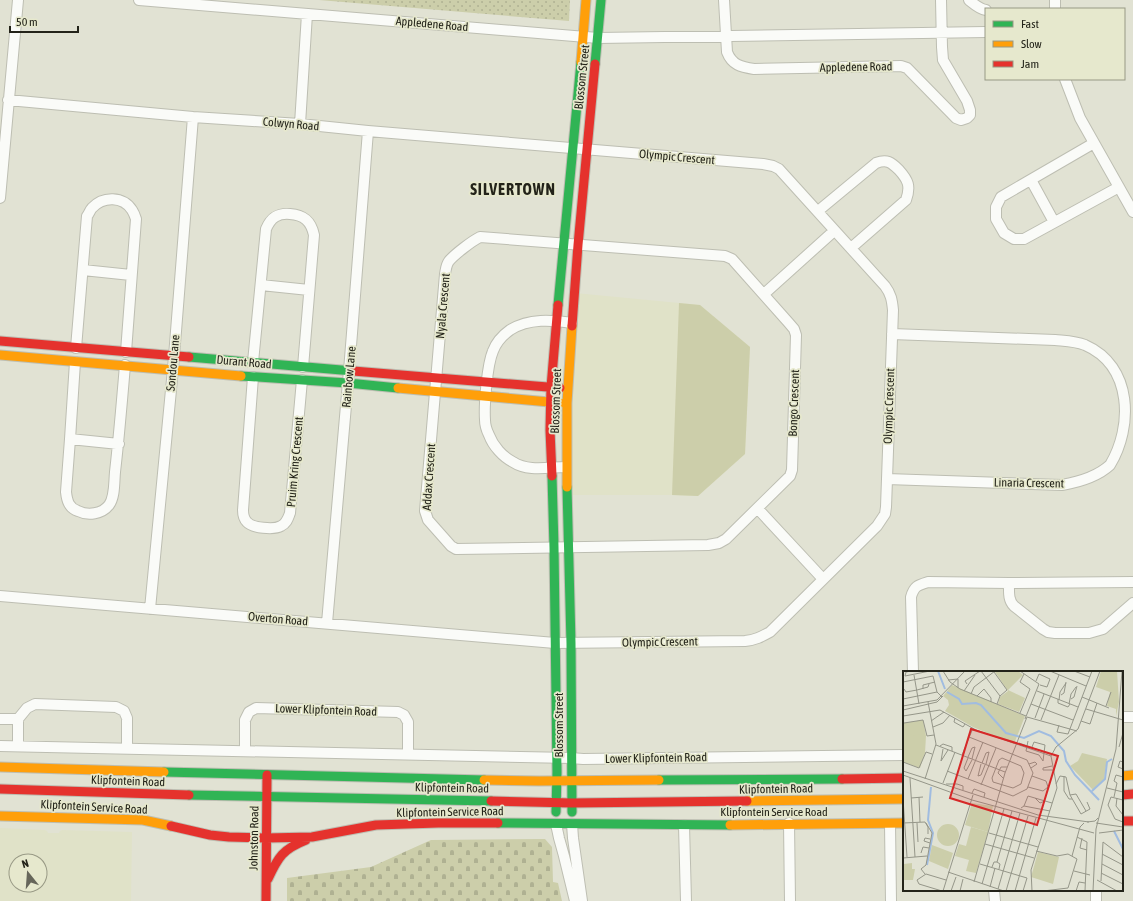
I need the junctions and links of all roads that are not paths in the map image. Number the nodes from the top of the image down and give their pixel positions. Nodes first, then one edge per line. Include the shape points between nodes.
1 (18, 0) edge
2 (139, 0) edge
3 (586, 0) edge
4 (601, 0) edge
5 (724, 0) edge
6 (941, 0) edge
7 (969, 0) edge
8 (985, 10) edge
9 (307, 14) junction
10 (942, 32) junction
11 (985, 32) edge
12 (726, 35) junction
13 (583, 37) junction
14 (598, 38) junction
15 (1065, 80) edge
16 (8, 100) junction
17 (193, 116) junction
18 (300, 124) junction
19 (368, 131) junction
20 (1094, 143) junction
21 (574, 148) junction
22 (587, 150) junction
23 (1031, 180) junction
24 (1119, 187) junction
25 (0, 198) edge
26 (818, 211) junction
27 (1133, 212) edge
28 (1054, 222) junction
29 (834, 231) junction
30 (564, 243) junction
31 (578, 245) junction
32 (851, 248) junction
33 (83, 270) junction
34 (131, 275) junction
35 (261, 285) junction
36 (309, 290) junction
37 (764, 294) junction
38 (556, 321) junction
39 (572, 323) junction
40 (892, 334) junction
41 (0, 341) edge
42 (76, 348) junction
43 (126, 352) junction
44 (0, 355) edge
45 (174, 356) junction
46 (75, 362) junction
47 (253, 362) junction
48 (124, 365) junction
49 (303, 367) junction
50 (173, 369) junction
51 (349, 371) junction
52 (252, 377) junction
53 (437, 378) junction
54 (302, 380) junction
55 (487, 382) junction
56 (348, 383) junction
57 (551, 387) junction
58 (567, 388) junction
59 (436, 392) junction
60 (486, 395) junction
61 (551, 402) junction
62 (566, 403) junction
63 (1132, 414) edge
64 (70, 439) junction
65 (119, 444) junction
66 (551, 467) junction
67 (566, 467) junction
68 (887, 479) junction
69 (758, 509) junction
70 (554, 547) junction
71 (569, 547) junction
72 (823, 579) junction
73 (1133, 582) edge
74 (1009, 583) junction
75 (0, 596) edge
76 (1133, 603) edge
77 (150, 609) junction
78 (327, 623) junction
79 (555, 643) junction
80 (571, 643) junction
81 (913, 671) edge
82 (0, 719) edge
83 (18, 719) junction
84 (0, 746) edge
85 (18, 746) junction
86 (127, 748) junction
87 (245, 751) junction
88 (408, 755) junction
89 (903, 755) edge
90 (556, 758) junction
91 (571, 758) junction
92 (0, 766) edge
93 (1133, 775) edge
94 (267, 776) junction
95 (1123, 776) edge
96 (903, 778) edge
97 (557, 781) junction
98 (572, 781) junction
99 (0, 789) edge
100 (1133, 794) edge
101 (1123, 795) edge
102 (267, 797) junction
103 (903, 799) edge
104 (556, 803) junction
105 (572, 803) junction
106 (0, 816) edge
107 (903, 823) edge
108 (556, 824) junction
109 (572, 824) junction
110 (789, 824) junction
111 (890, 824) junction
112 (684, 825) junction
113 (312, 837) junction
114 (266, 838) junction
115 (266, 884) junction
116 (994, 891) edge
117 (266, 901) edge
118 (575, 901) edge
119 (582, 901) edge
120 (686, 901) edge
121 (790, 901) edge
122 (891, 901) edge
123 (995, 901) edge

1 - 16 street
2 - 9 street, Appledene Road
3 - 13 street, Blossom Street
4 - 14 street, Blossom Street
5 - 12 street
6 - 10 street
7 - 8 street
9 - 13 street, Appledene Road
9 - 18 street
10 - 11 street, Appledene Road
10 - 12 street, Appledene Road
10 - 12 street, Appledene Road via 943,60 970,110 970,115 961,120 956,118 907,68 743,68 730,58
12 - 14 street, Appledene Road
13 - 14 street, Appledene Road
13 - 21 street, Blossom Street
14 - 22 street, Blossom Street
15 - 20 street via 1077,111
16 - 17 street, Colwyn Road
16 - 25 street
17 - 18 street, Colwyn Road
17 - 45 street, Sondou Lane
18 - 19 street, Colwyn Road
19 - 21 street, Colwyn Road
19 - 51 street, Rainbow Lane
20 - 23 street
20 - 24 street
21 - 22 street, Olympic Crescent
21 - 30 street, Blossom Street
22 - 26 street, Olympic Crescent via 773,166 779,169
22 - 31 street, Blossom Street
23 - 28 street
23 - 28 street via 1001,197 996,208 996,219 1004,233 1014,239 1024,239
24 - 27 street
24 - 28 street
26 - 29 street, Olympic Crescent
26 - 32 street via 876,163 891,162 907,179 906,200
29 - 32 street, Olympic Crescent
29 - 37 street
30 - 31 street, Nyala Crescent
30 - 38 street, Blossom Street
30 - 53 street, Nyala Crescent via 480,237 450,260 445,274
31 - 37 street, Bongo Crescent via 725,256 732,259
31 - 39 street, Blossom Street
32 - 40 street, Olympic Crescent via 890,292 893,310
33 - 34 street
33 - 34 street via 87,216 90,209 105,199 118,199 133,210 136,219
33 - 42 street
34 - 43 street
35 - 36 street
35 - 36 street via 266,229 269,222 277,215 299,215 312,228 314,235
35 - 47 street
36 - 49 street
37 - 69 street, Bongo Crescent via 794,329 796,340 792,470 785,482
38 - 39 street
38 - 55 street via 533,321 511,330 500,339 490,359
38 - 57 street, Blossom Street
39 - 58 street, Blossom Street
40 - 63 street, Linaria Crescent via 1078,343 1106,358 1115,369 1126,386
40 - 68 street, Olympic Crescent
41 - 42 street, Durant Road
42 - 43 street, Durant Road
43 - 45 street, Durant Road
44 - 46 street, Durant Road
45 - 47 street, Durant Road
45 - 50 street, Sondou Lane
46 - 48 street, Durant Road
46 - 64 street
47 - 49 street, Durant Road
48 - 50 street, Durant Road
48 - 65 street
49 - 51 street, Durant Road
50 - 52 street, Durant Road
50 - 77 street, Sondou Lane
51 - 53 street, Durant Road
51 - 56 street, Rainbow Lane
52 - 54 street, Durant Road
52 - 54 street, Pruim Kring Crescent via 244,517 251,525 275,528 282,526 290,513
53 - 55 street, Durant Road
53 - 59 street, Nyala Crescent
54 - 56 street, Durant Road
55 - 57 street, Durant Road
55 - 60 street
56 - 59 street, Durant Road
56 - 78 street, Rainbow Lane
57 - 58 street, Durant Road
57 - 61 street, Blossom Street
58 - 62 street, Blossom Street
59 - 60 street, Durant Road
59 - 70 street, Addax Crescent via 426,511 428,520 456,549
60 - 61 street, Durant Road
60 - 66 street via 485,422 489,436 503,455 524,467
61 - 62 street, Durant Road
61 - 66 street, Blossom Street
62 - 67 street, Blossom Street
63 - 68 street, Linaria Crescent via 1131,426 1119,453 1099,473 1083,481 1062,485
64 - 65 street
64 - 65 street via 67,501 80,512 101,512 110,504
66 - 67 street
66 - 70 street, Blossom Street
67 - 71 street, Blossom Street
68 - 72 street, Olympic Crescent via 886,507 882,519
69 - 71 street, Bongo Crescent via 719,543
69 - 72 street
70 - 71 street, Addax Crescent
70 - 79 street, Blossom Street
71 - 80 street, Blossom Street
72 - 80 street, Olympic Crescent via 770,632 754,640
73 - 74 street
74 - 76 street via 1011,603 1048,632 1096,632
74 - 81 street via 919,584 911,597
75 - 77 street, Overton Road
77 - 78 street, Overton Road
78 - 79 street, Overton Road
79 - 80 street, Olympic Crescent
79 - 90 street, Blossom Street
80 - 91 street, Blossom Street
82 - 83 street
83 - 85 street
83 - 86 street via 27,708 35,704 116,707 124,711 127,718
84 - 85 street, Lower Klipfontein Road
85 - 86 street, Lower Klipfontein Road
86 - 87 street, Lower Klipfontein Road
87 - 88 street, Lower Klipfontein Road
87 - 88 street, Lower Klipfontein Road via 245,720 249,712 256,708 398,712 404,715 408,722
88 - 90 street, Lower Klipfontein Road
89 - 91 street, Lower Klipfontein Road
90 - 91 street, Lower Klipfontein Road
90 - 97 street, Blossom Street
91 - 98 street, Blossom Street
92 - 94 street, Klipfontein Road
93 - 95 street
94 - 97 street, Klipfontein Road
94 - 102 street, Johnston Road
96 - 98 street, Klipfontein Road
97 - 98 street, Klipfontein Road
97 - 104 street, Blossom Street
98 - 105 street, Blossom Street
99 - 102 street, Klipfontein Road
100 - 101 street
102 - 104 street, Klipfontein Road
102 - 114 street, Johnston Road
103 - 105 street, Klipfontein Road
104 - 105 street, Klipfontein Road
104 - 108 street, Blossom Street
105 - 109 street, Blossom Street
106 - 114 street, Klipfontein Service Road via 143,820 210,835
107 - 111 street, Klipfontein Service Road
108 - 109 street, Klipfontein Service Road
108 - 113 street, Klipfontein Service Road via 376,825
108 - 118 street
109 - 112 street, Klipfontein Service Road
109 - 119 street
110 - 111 street, Klipfontein Service Road
110 - 112 street, Klipfontein Service Road
110 - 121 street
111 - 122 street
112 - 120 street
113 - 114 street, Klipfontein Service Road
113 - 115 street via 284,850
114 - 115 street, Johnston Road
115 - 117 street, Johnston Road
116 - 123 street

